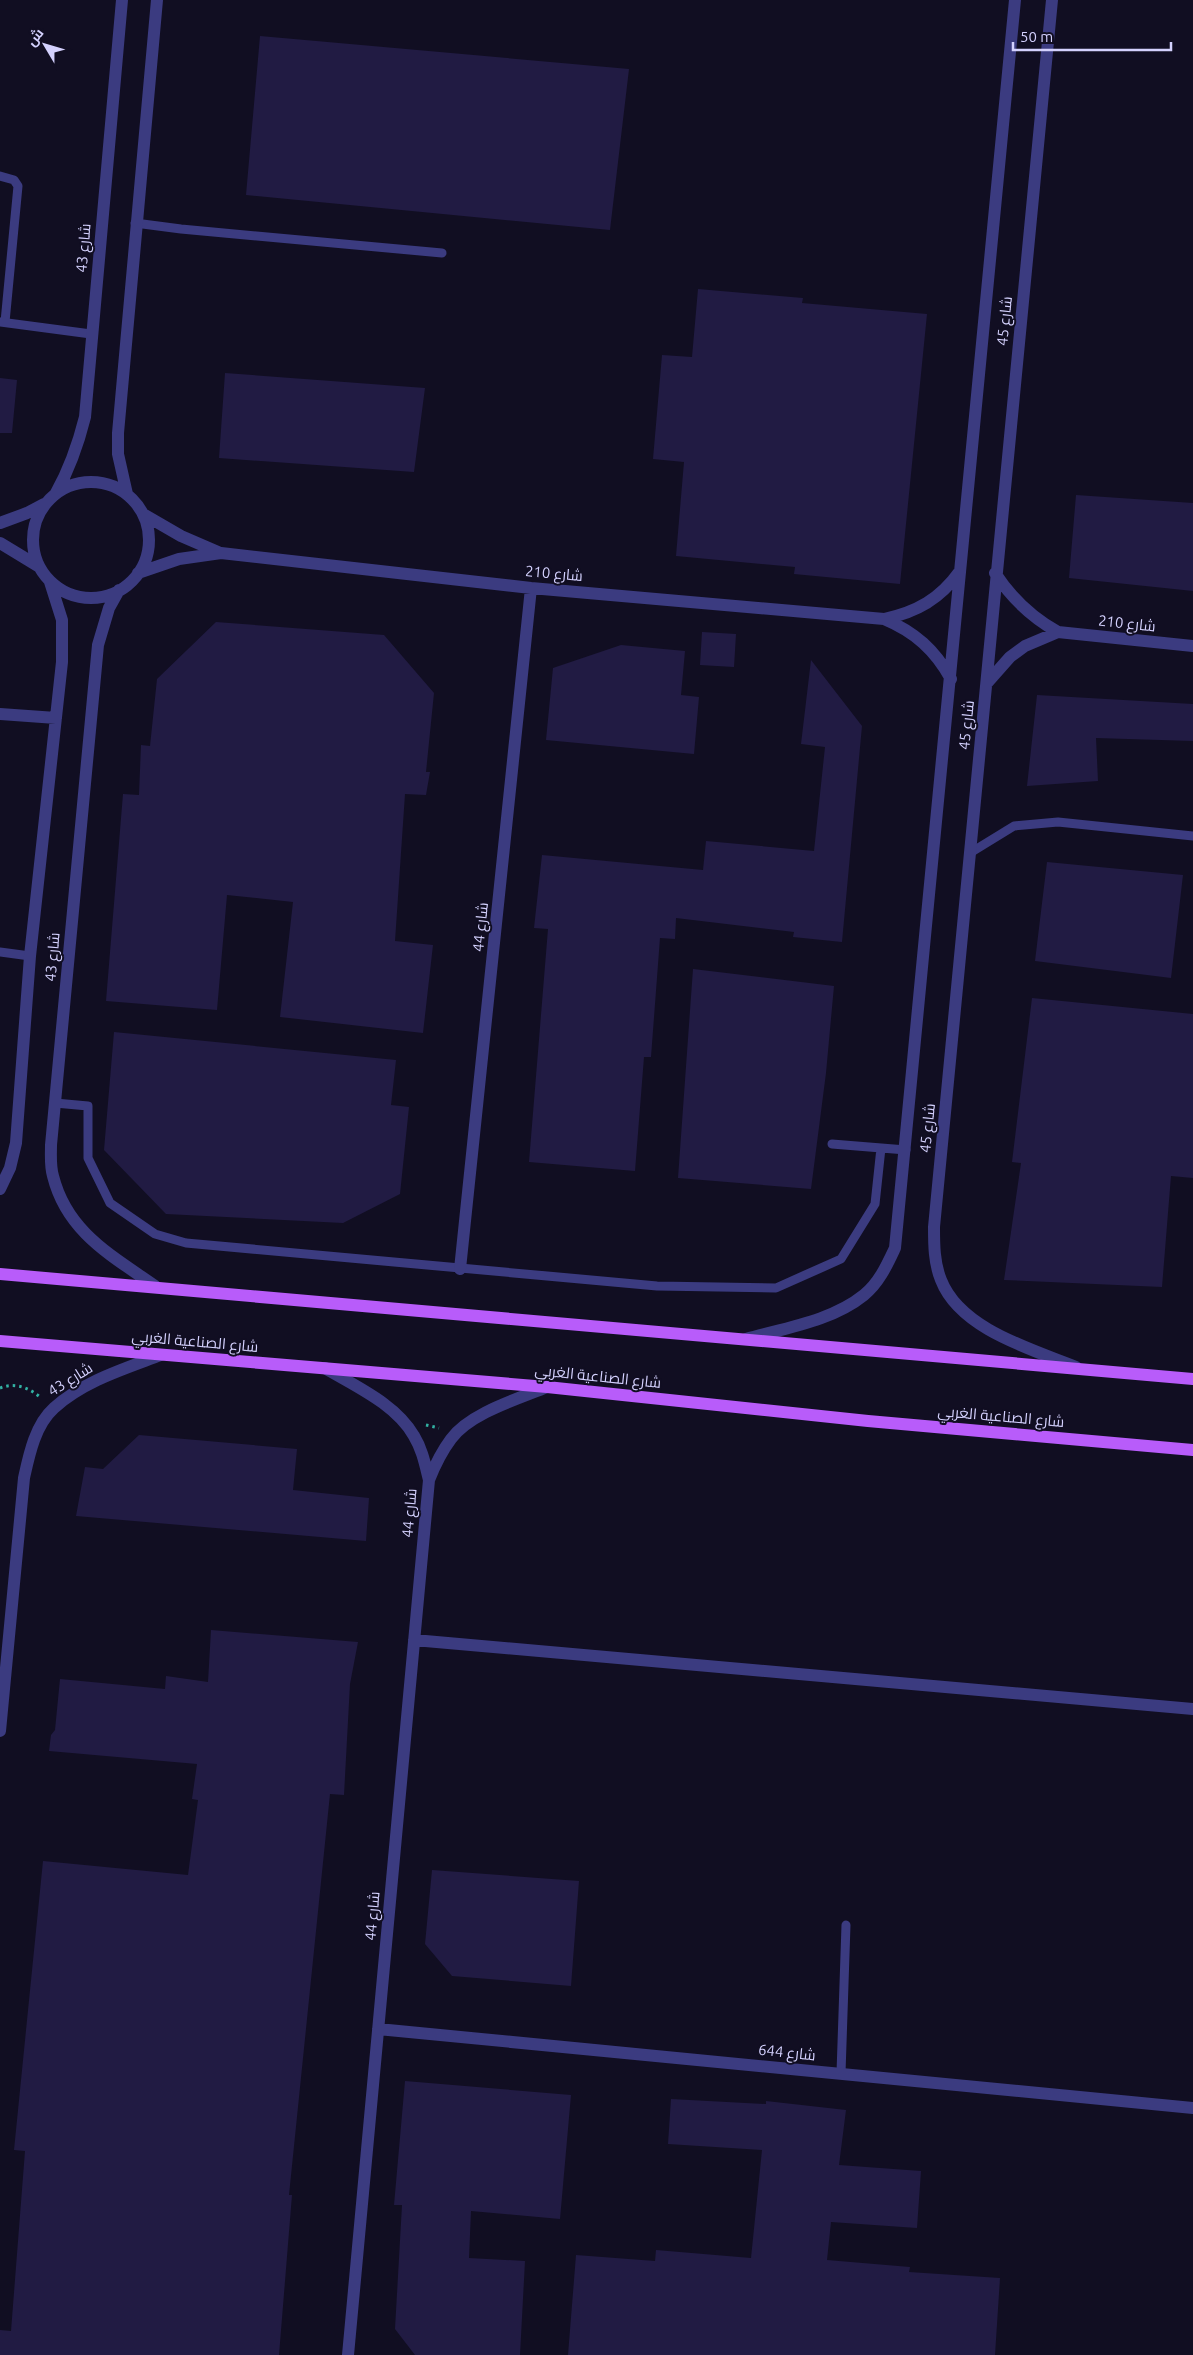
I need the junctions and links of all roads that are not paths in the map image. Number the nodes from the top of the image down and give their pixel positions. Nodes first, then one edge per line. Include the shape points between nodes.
1 (122, 0) edge
2 (157, 0) edge
3 (1015, 0) edge
4 (1052, 0) edge
5 (0, 176) edge
6 (136, 223) junction
7 (442, 253) dead end
8 (3, 322) edge
9 (91, 334) junction
10 (56, 493) junction
11 (127, 494) junction
12 (46, 503) junction
13 (143, 514) junction
14 (0, 523) edge
15 (0, 543) edge
16 (221, 553) junction
17 (39, 566) junction
18 (961, 569) junction
19 (138, 573) junction
20 (996, 573) junction
21 (50, 582) junction
22 (531, 588) junction
23 (119, 590) junction
24 (884, 619) junction
25 (1058, 632) junction
26 (1193, 646) edge
27 (951, 679) junction
28 (986, 684) junction
29 (0, 714) edge
30 (56, 718) junction
31 (1193, 836) edge
32 (970, 853) junction
33 (0, 952) edge
34 (30, 956) junction
35 (55, 1103) junction
36 (832, 1144) dead end
37 (881, 1148) junction
38 (906, 1150) junction
39 (0, 1189) edge
40 (460, 1269) junction
41 (0, 1274) edge
42 (155, 1286) junction
43 (743, 1340) junction
44 (0, 1341) edge
45 (161, 1355) junction
46 (325, 1368) junction
47 (1083, 1370) junction
48 (1193, 1379) edge
49 (547, 1387) junction
50 (1193, 1450) edge
51 (429, 1480) junction
52 (414, 1640) junction
53 (1193, 1709) edge
54 (0, 1731) edge
55 (846, 1925) dead end
56 (378, 2029) junction
57 (841, 2073) junction
58 (1193, 2108) edge
59 (348, 2355) edge

1 - 9 street, شارع 43
2 - 6 street
3 - 18 street, شارع 45
4 - 20 street, شارع 45
5 - 8 lane via 14,180 18,186
6 - 7 lane
6 - 11 street via 118,433 118,454
8 - 9 lane
9 - 10 street, شارع 43 via 85,417 79,444
10 - 11 street via 92,482 105,483
10 - 12 street
11 - 13 street
12 - 14 street
12 - 17 street via 34,527 34,553
13 - 16 street, شارع 210 via 181,536
13 - 19 street via 148,550
15 - 17 street
16 - 19 street, شارع 210 via 179,559
16 - 22 street, شارع 210
17 - 21 street
18 - 24 street, شارع 210 via 936,598 921,608
18 - 27 street, شارع 45
19 - 23 street
20 - 25 street, شارع 210 via 1016,601 1042,624
20 - 28 street, شارع 45
21 - 23 street via 76,596 90,598
21 - 30 street, شارع 43 via 57,600 63,640
22 - 24 street, شارع 210
22 - 40 street, شارع 44
23 - 35 street, شارع 43 via 98,645
24 - 27 street, شارع 210 via 901,626 931,648
25 - 26 street, شارع 210
25 - 28 street, شارع 210 via 1017,652
27 - 38 street, شارع 45
28 - 32 street, شارع 45
29 - 30 street
30 - 34 street, شارع 43
31 - 32 lane via 1058,822 1014,826
32 - 47 street, شارع 45 via 934,1252 941,1280 955,1304 980,1324 1007,1339
33 - 34 lane
34 - 39 street, شارع 43 via 16,1143 10,1168
35 - 40 lane via 88,1106 88,1158 110,1203 155,1234 186,1242
35 - 42 street, شارع 43 via 52,1174 61,1200 75,1224 95,1243
36 - 37 lane
37 - 38 lane
37 - 40 lane via 875,1204 841,1259 776,1288 657,1286
38 - 43 street, شارع 45 via 896,1248 871,1288 840,1311
41 - 42 main road
42 - 43 main road
43 - 47 main road
44 - 45 main road, شارع الصناعية الغربي
45 - 46 main road, شارع الصناعية الغربي
45 - 54 street, شارع 43 via 89,1384 53,1408 30,1449 24,1478
46 - 49 main road, شارع الصناعية الغربي
46 - 51 street, شارع 44 via 398,1416 414,1435
47 - 48 main road
49 - 50 main road, شارع الصناعية الغربي via 868,1421
49 - 51 street, شارع 44 via 470,1421 452,1437
51 - 52 street, شارع 44
52 - 53 street
52 - 56 street, شارع 44
55 - 57 lane
56 - 57 street, شارع 644
56 - 59 street, شارع 44
57 - 58 street, شارع 644

